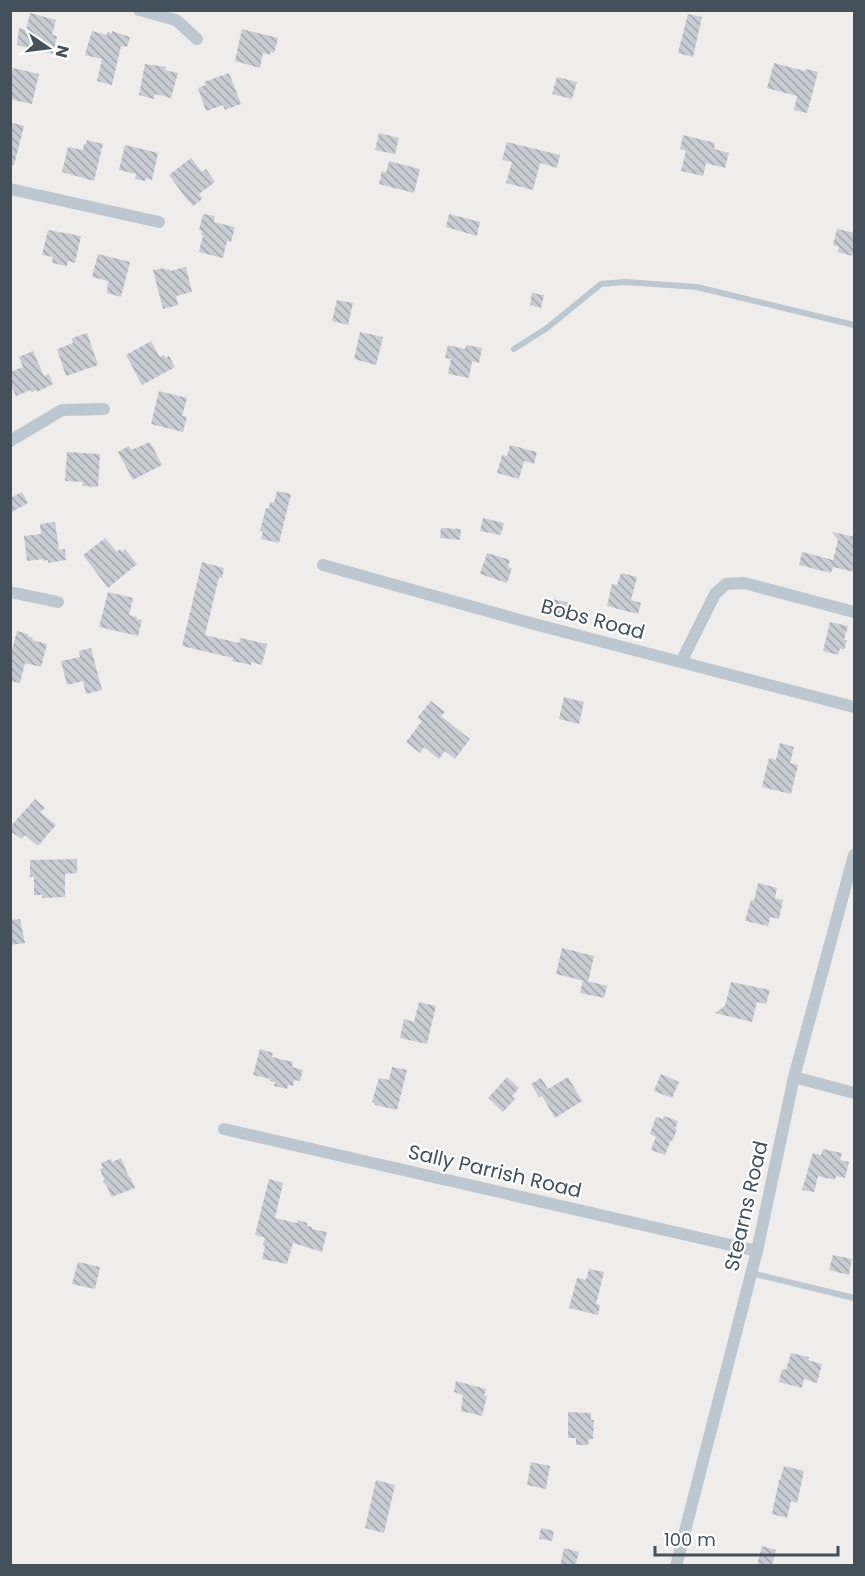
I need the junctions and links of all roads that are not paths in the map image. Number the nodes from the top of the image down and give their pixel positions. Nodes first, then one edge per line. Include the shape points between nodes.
1 (139, 10) edge
2 (197, 39) dead end
3 (10, 189) edge
4 (159, 222) dead end
5 (855, 325) edge
6 (514, 349) dead end
7 (104, 409) dead end
8 (10, 441) edge
9 (323, 565) dead end
10 (10, 592) edge
11 (58, 602) dead end
12 (855, 612) edge
13 (681, 662) junction
14 (855, 707) edge
15 (855, 855) edge
16 (794, 1077) junction
17 (855, 1093) edge
18 (224, 1129) dead end
19 (757, 1251) junction
20 (751, 1273) junction
21 (855, 1298) edge
22 (676, 1566) edge

1 - 2 street via 176,20
3 - 4 street
5 - 6 lane via 697,287 625,282 601,284
7 - 8 street via 62,410
9 - 13 street, Bobs Road
10 - 11 street
12 - 13 street via 744,584 726,584 715,594
13 - 14 street, Bobs Road
15 - 16 street, Stearns Road
16 - 17 street
16 - 19 street, Stearns Road
18 - 19 street, Sally Parrish Road
19 - 20 street, Stearns Road
20 - 21 lane
20 - 22 street, Stearns Road

